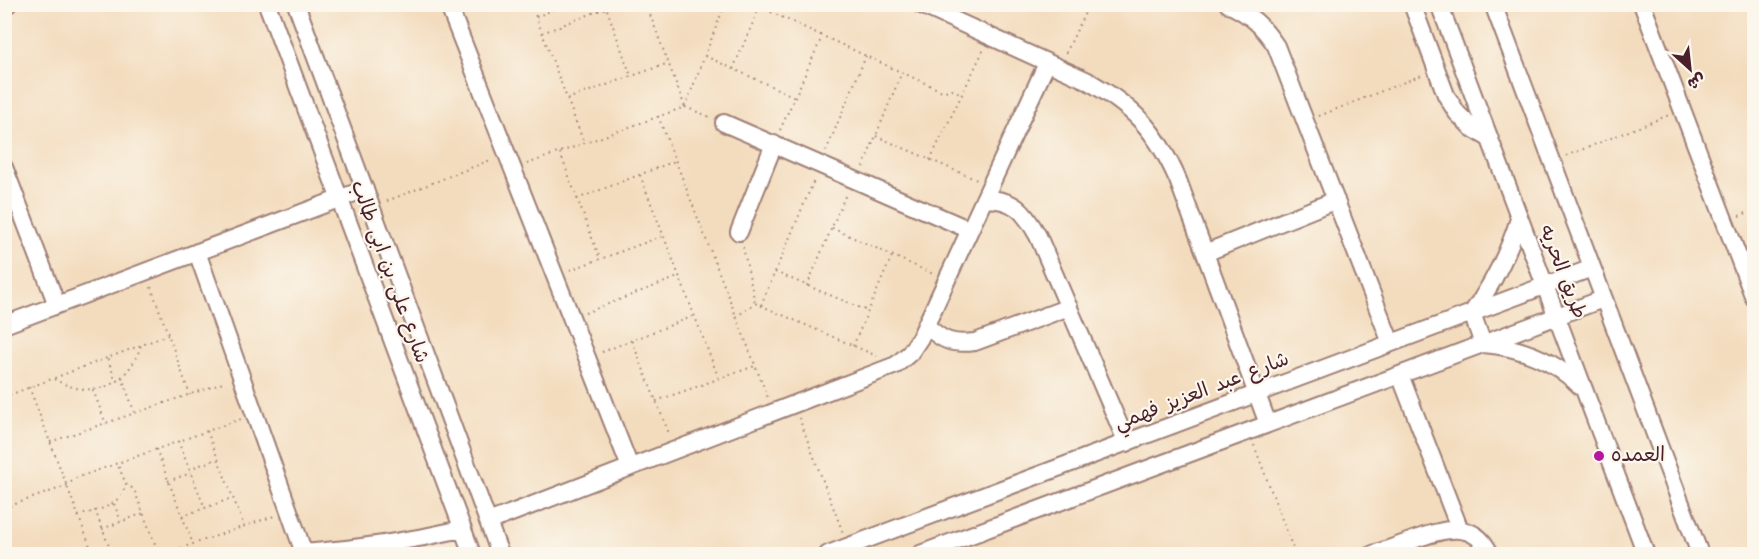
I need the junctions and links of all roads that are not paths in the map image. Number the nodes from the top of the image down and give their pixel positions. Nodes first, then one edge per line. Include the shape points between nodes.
1 (267, 4) edge
2 (296, 4) edge
3 (448, 4) edge
4 (919, 4) edge
5 (1228, 4) edge
6 (1412, 4) edge
7 (1439, 4) edge
8 (1493, 4) edge
9 (1642, 4) edge
10 (1053, 66) junction
11 (724, 123) road end
12 (1490, 139) junction
13 (774, 144) junction
14 (4, 167) edge
15 (365, 189) junction
16 (987, 192) junction
17 (339, 198) junction
18 (1336, 200) junction
19 (1519, 219) junction
20 (970, 230) junction
21 (739, 232) road end
22 (197, 252) junction
23 (1205, 253) junction
24 (1592, 268) junction
25 (1545, 286) junction
26 (1755, 298) edge
27 (1604, 299) junction
28 (57, 305) junction
29 (1069, 307) junction
30 (1472, 313) junction
31 (1556, 317) junction
32 (4, 325) edge
33 (926, 325) junction
34 (1391, 344) junction
35 (1483, 344) junction
36 (1400, 375) junction
37 (1584, 390) junction
38 (1257, 394) junction
39 (1268, 424) junction
40 (1127, 442) junction
41 (630, 467) junction
42 (488, 522) junction
43 (462, 529) junction
44 (1460, 530) junction
45 (847, 550) edge
46 (303, 554) edge
47 (472, 555) edge
48 (500, 555) edge
49 (828, 555) edge
50 (920, 555) edge
51 (1373, 555) edge
52 (1490, 555) edge
53 (1646, 555) edge
54 (1700, 555) edge

1 - 17 street, شارع على بن ابى طالب
2 - 15 street, شارع على بن ابى طالب
3 - 41 street
4 - 10 street
5 - 18 street via 1263,27 1276,46
6 - 12 street via 1446,95 1457,113
7 - 12 street, طريق الحريه
8 - 24 street, طريق الحريه
9 - 26 street
10 - 16 street
10 - 23 street via 1110,94 1151,131 1167,154
11 - 13 street
12 - 19 street, طريق الحريه
13 - 20 street
13 - 21 street
14 - 28 street
15 - 17 street
15 - 42 street, شارع على بن ابى طالب
16 - 20 street
16 - 29 street via 1023,212 1038,236
17 - 22 street
17 - 43 street, شارع على بن ابى طالب
18 - 23 street
18 - 34 street
19 - 25 street, طريق الحريه
19 - 30 street via 1500,268
20 - 33 street
22 - 28 street
22 - 46 street
23 - 38 street
24 - 25 street, شارع عبد العزيز فهمي
24 - 27 street, طريق الحريه
25 - 30 street, شارع عبد العزيز فهمي
25 - 31 street, طريق الحريه
27 - 31 street
27 - 54 street, طريق الحريه
28 - 32 street
29 - 33 street via 962,344 936,335
29 - 40 street
30 - 34 street, شارع عبد العزيز فهمي
30 - 35 street
31 - 35 street
31 - 37 street, طريق الحريه
33 - 41 street via 910,353 896,365
34 - 38 street, شارع عبد العزيز فهمي
35 - 36 street
35 - 37 street via 1534,355 1561,370
36 - 39 street
36 - 44 street
37 - 53 street, طريق الحريه
38 - 39 street
38 - 40 street, شارع عبد العزيز فهمي
39 - 50 street
40 - 45 street, شارع عبد العزيز فهمي
41 - 42 street
42 - 48 street, شارع على بن ابى طالب
43 - 46 street via 390,544
43 - 47 street, شارع على بن ابى طالب
44 - 51 street via 1441,530
44 - 52 street via 1479,539
45 - 49 street, شارع عبد العزيز فهمي

